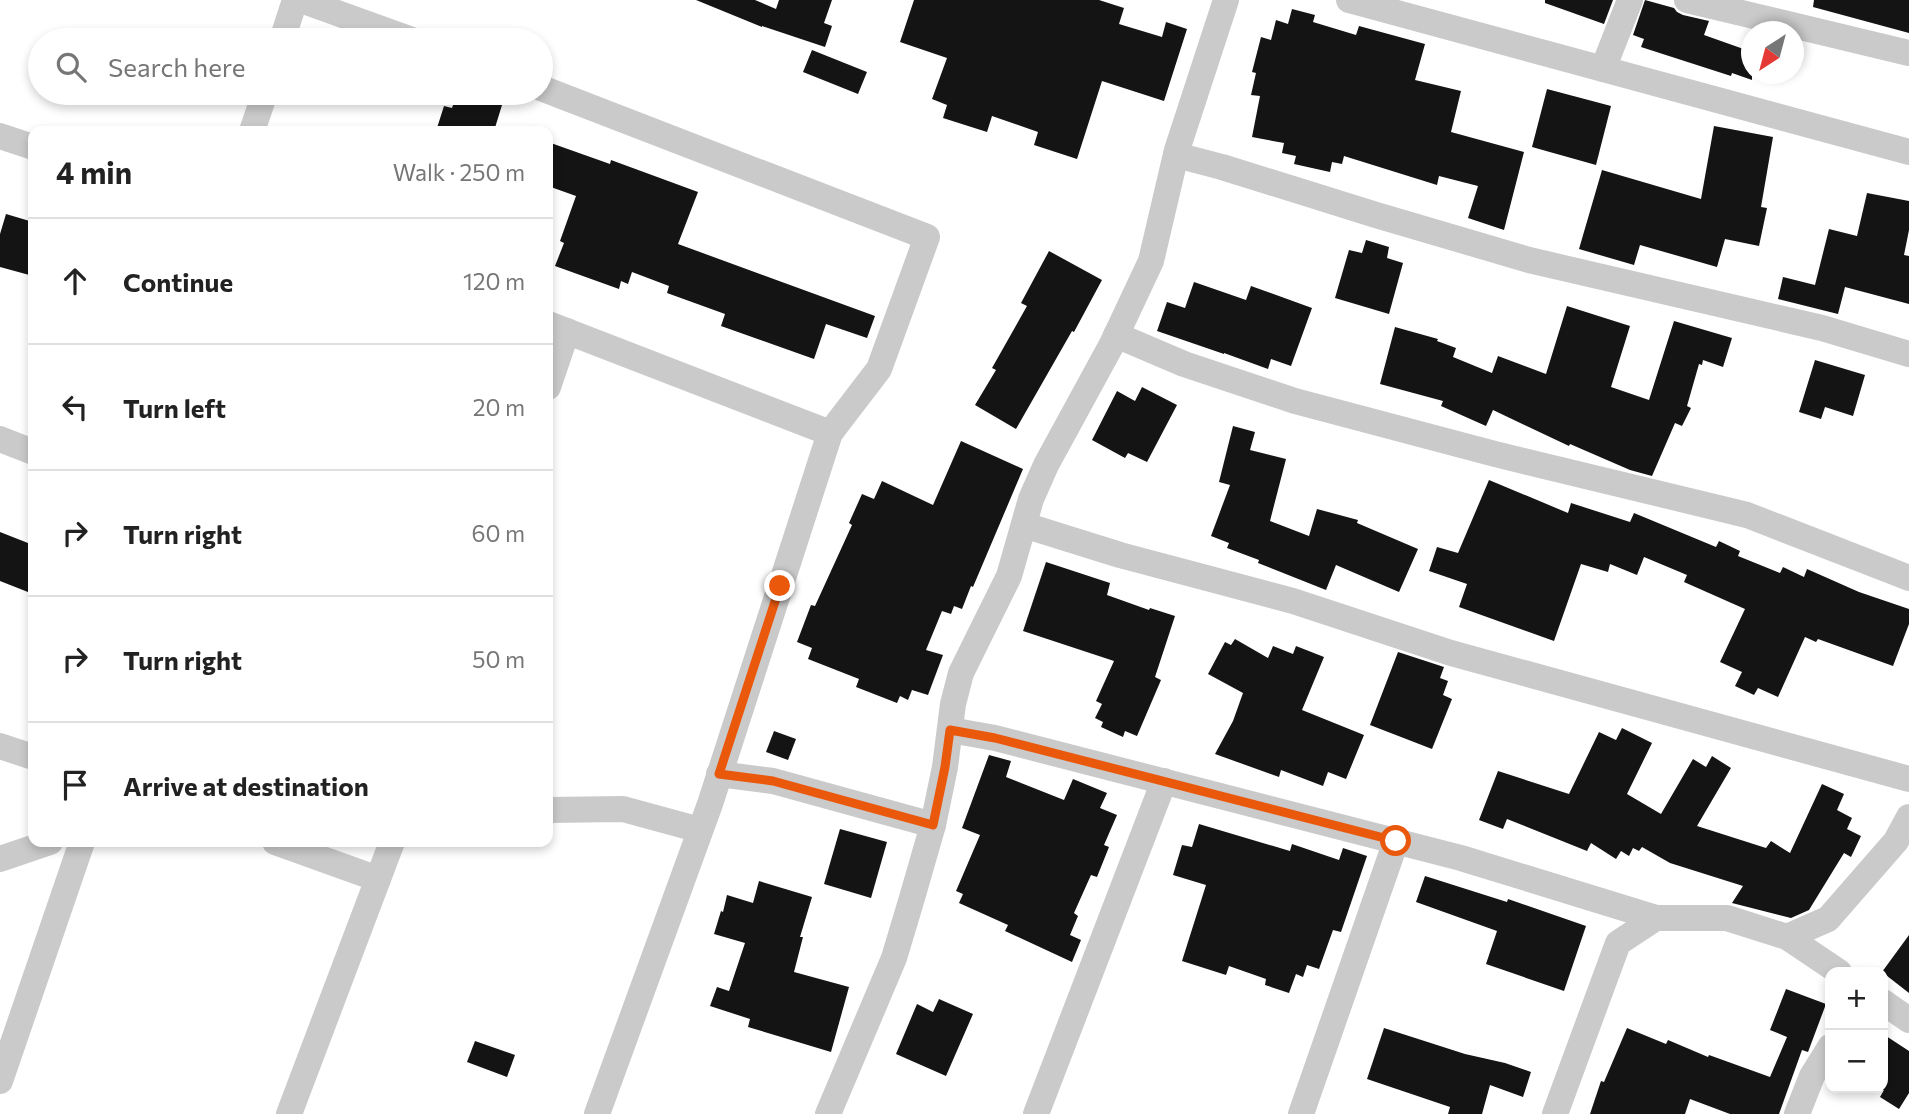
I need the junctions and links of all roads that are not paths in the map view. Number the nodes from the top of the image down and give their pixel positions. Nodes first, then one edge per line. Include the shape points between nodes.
1 (295, 0) edge
2 (302, 0) edge
3 (1226, 0) edge
4 (1349, 0) edge
5 (1630, 0) edge
6 (1687, 0) edge
7 (286, 28) edge
8 (379, 28) edge
9 (1909, 53) edge
10 (1603, 69) junction
11 (553, 93) edge
12 (261, 105) edge
13 (254, 126) edge
14 (0, 136) edge
15 (28, 145) edge
16 (1909, 152) edge
17 (1176, 155) junction
18 (557, 328) edge
19 (1116, 335) junction
20 (553, 354) edge
21 (1909, 354) edge
22 (830, 433) junction
23 (0, 439) edge
24 (28, 450) edge
25 (1024, 525) junction
26 (1909, 578) edge
27 (950, 730) junction
28 (0, 746) edge
29 (28, 755) edge
30 (719, 774) junction
31 (1909, 779) edge
32 (1164, 781) junction
33 (553, 810) edge
34 (1909, 817) edge
35 (933, 825) junction
36 (700, 830) junction
37 (1396, 841) junction
38 (35, 847) edge
39 (80, 847) edge
40 (289, 847) edge
41 (390, 847) edge
42 (0, 859) edge
43 (378, 879) junction
44 (1656, 918) junction
45 (1787, 937) junction
46 (1832, 967) edge
47 (1888, 1005) edge
48 (1909, 1020) edge
49 (1825, 1055) edge
50 (0, 1081) edge
51 (289, 1114) edge
52 (597, 1114) edge
53 (828, 1114) edge
54 (1036, 1114) edge
55 (1301, 1114) edge
56 (1555, 1114) edge
57 (1797, 1114) edge

1 - 7 street
2 - 8 street
3 - 17 street
4 - 10 street
5 - 10 street
6 - 9 street
10 - 16 street
11 - 22 street via 927,237 879,369
12 - 13 street
14 - 15 street
17 - 19 street via 1151,261
17 - 21 street via 1529,260 1822,328
18 - 20 street
18 - 22 street
19 - 25 street via 1046,465
19 - 26 street via 1184,364 1295,401 1746,515
22 - 30 street
23 - 24 street
25 - 27 street via 1009,576 961,673
25 - 31 street via 1293,601 1451,653
27 - 32 street
27 - 35 street
28 - 29 street
30 - 35 street via 773,781
30 - 36 street
32 - 37 street
32 - 54 street
33 - 36 street via 623,809
34 - 45 street via 1896,841 1828,919
35 - 53 street via 894,958
36 - 52 street
37 - 44 street
37 - 55 street
38 - 42 street
39 - 50 street
40 - 43 street
41 - 43 street
43 - 51 street
44 - 45 street via 1727,918
44 - 56 street via 1618,943
45 - 46 street
47 - 48 street
49 - 57 street

